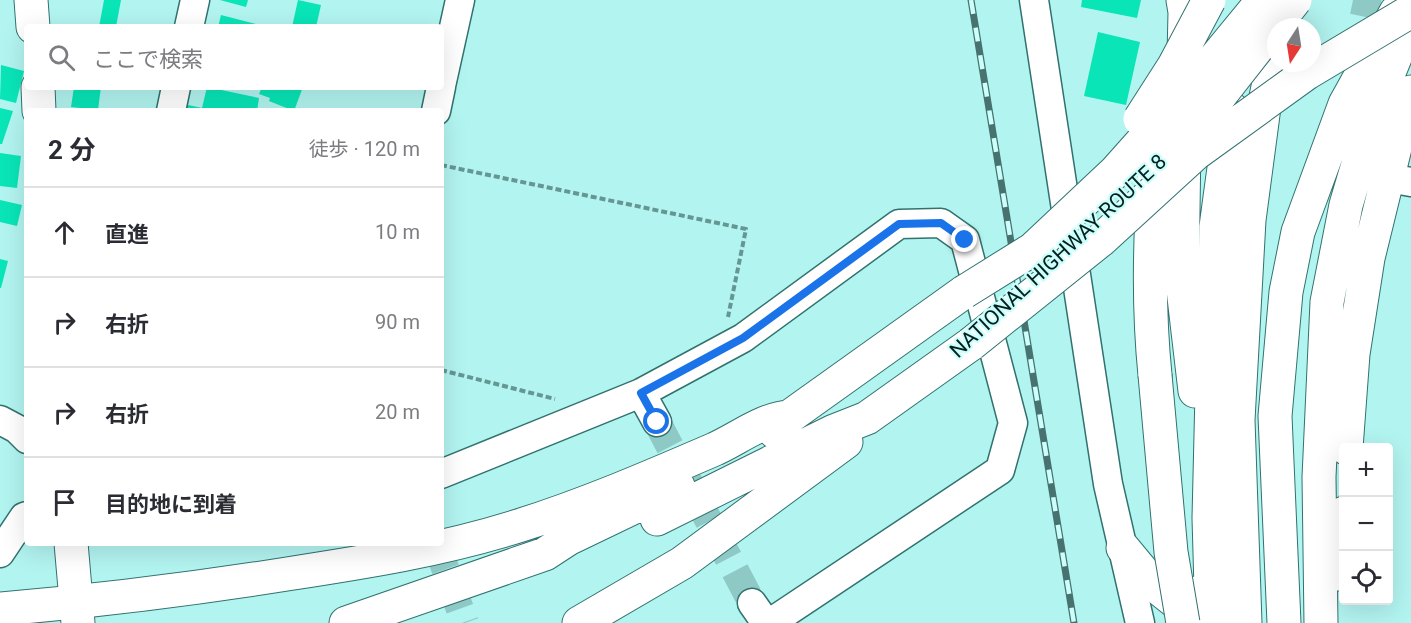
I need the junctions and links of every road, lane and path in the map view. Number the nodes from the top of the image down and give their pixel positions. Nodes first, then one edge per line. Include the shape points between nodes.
1 (31, 0) edge
2 (195, 0) edge
3 (460, 0) edge
4 (1034, 0) edge
5 (1176, 0) edge
6 (1183, 0) edge
7 (1209, 0) edge
8 (1249, 0) edge
9 (1263, 0) edge
10 (1286, 0) edge
11 (1295, 0) edge
12 (1403, 0) edge
13 (1411, 11) edge
14 (1411, 17) edge
15 (1282, 18) edge
16 (33, 24) edge
17 (190, 24) edge
18 (1271, 72) edge
19 (444, 73) edge
20 (38, 90) edge
21 (175, 90) edge
22 (440, 90) edge
23 (1411, 92) edge
24 (39, 108) edge
25 (172, 108) edge
26 (437, 108) edge
27 (444, 166) edge
28 (1399, 180) edge
29 (963, 292) junction
30 (971, 344) junction
31 (722, 350) junction
32 (444, 371) edge
33 (641, 393) junction
34 (600, 410) junction
35 (789, 417) junction
36 (867, 418) junction
37 (0, 420) edge
38 (657, 422) tunnel mouth
39 (24, 436) edge
40 (1346, 443) edge
41 (444, 473) edge
42 (24, 517) edge
43 (1209, 518) junction
44 (71, 546) edge
45 (1124, 548) junction
46 (1342, 551) edge
47 (0, 553) edge
48 (545, 554) junction
49 (1211, 580) junction
50 (0, 609) edge
51 (77, 612) edge
52 (1321, 612) edge
53 (763, 616) edge
54 (346, 623) edge
55 (579, 623) edge
56 (1140, 623) edge
57 (1183, 623) edge
58 (1197, 623) edge
59 (1212, 623) edge
60 (1245, 623) edge
61 (1284, 623) edge

1 - 16 main road
2 - 17 street
3 - 19 street
4 - 45 street via 1108,484
5 - 57 main road, bridge via 1160,59 1149,321 1171,552
6 - 43 main road via 1182,280
7 - 29 main road, bridge via 1148,110 1121,142
8 - 43 main road via 1216,226
9 - 29 main road, NATIONAL HIGHWAY ROUTE 8, bridge via 1116,171 1032,249
10 - 15 main road
11 - 30 main road, NATIONAL HIGHWAY ROUTE 8, bridge via 1215,102 1142,180
12 - 61 main road via 1345,104 1298,232 1286,292 1275,416
13 - 30 main road, bridge via 1307,73 1195,154 1101,240
14 - 52 main road via 1375,107 1352,183 1327,302 1319,477
18 - 60 main road via 1249,220 1238,420
20 - 24 main road
21 - 25 street
22 - 26 street
23 - 28 main road via 1405,107
27 - 31 path via 746,229
28 - 40 main road via 1368,258 1354,343
29 - 35 main road, NATIONAL HIGHWAY ROUTE 8
30 - 36 main road, NATIONAL HIGHWAY ROUTE 8
31 - 33 street
31 - 53 street via 899,224 941,223 965,240 1013,423 1000,470
32 - 34 path
33 - 34 street
33 - 38 street
34 - 41 street
35 - 48 main road, NATIONAL HIGHWAY ROUTE 8 via 784,426 759,441
35 - 51 main road via 776,418 731,442 576,506 468,542
36 - 48 main road, NATIONAL HIGHWAY ROUTE 8 via 652,521 576,551
36 - 55 main road via 847,442 682,563
37 - 39 street
42 - 47 street
43 - 49 main road
44 - 51 main road
45 - 49 main road via 1152,583 1181,606
45 - 56 street
46 - 52 main road via 1337,578
48 - 54 main road, NATIONAL HIGHWAY ROUTE 8
49 - 58 main road
49 - 59 main road
50 - 51 main road

